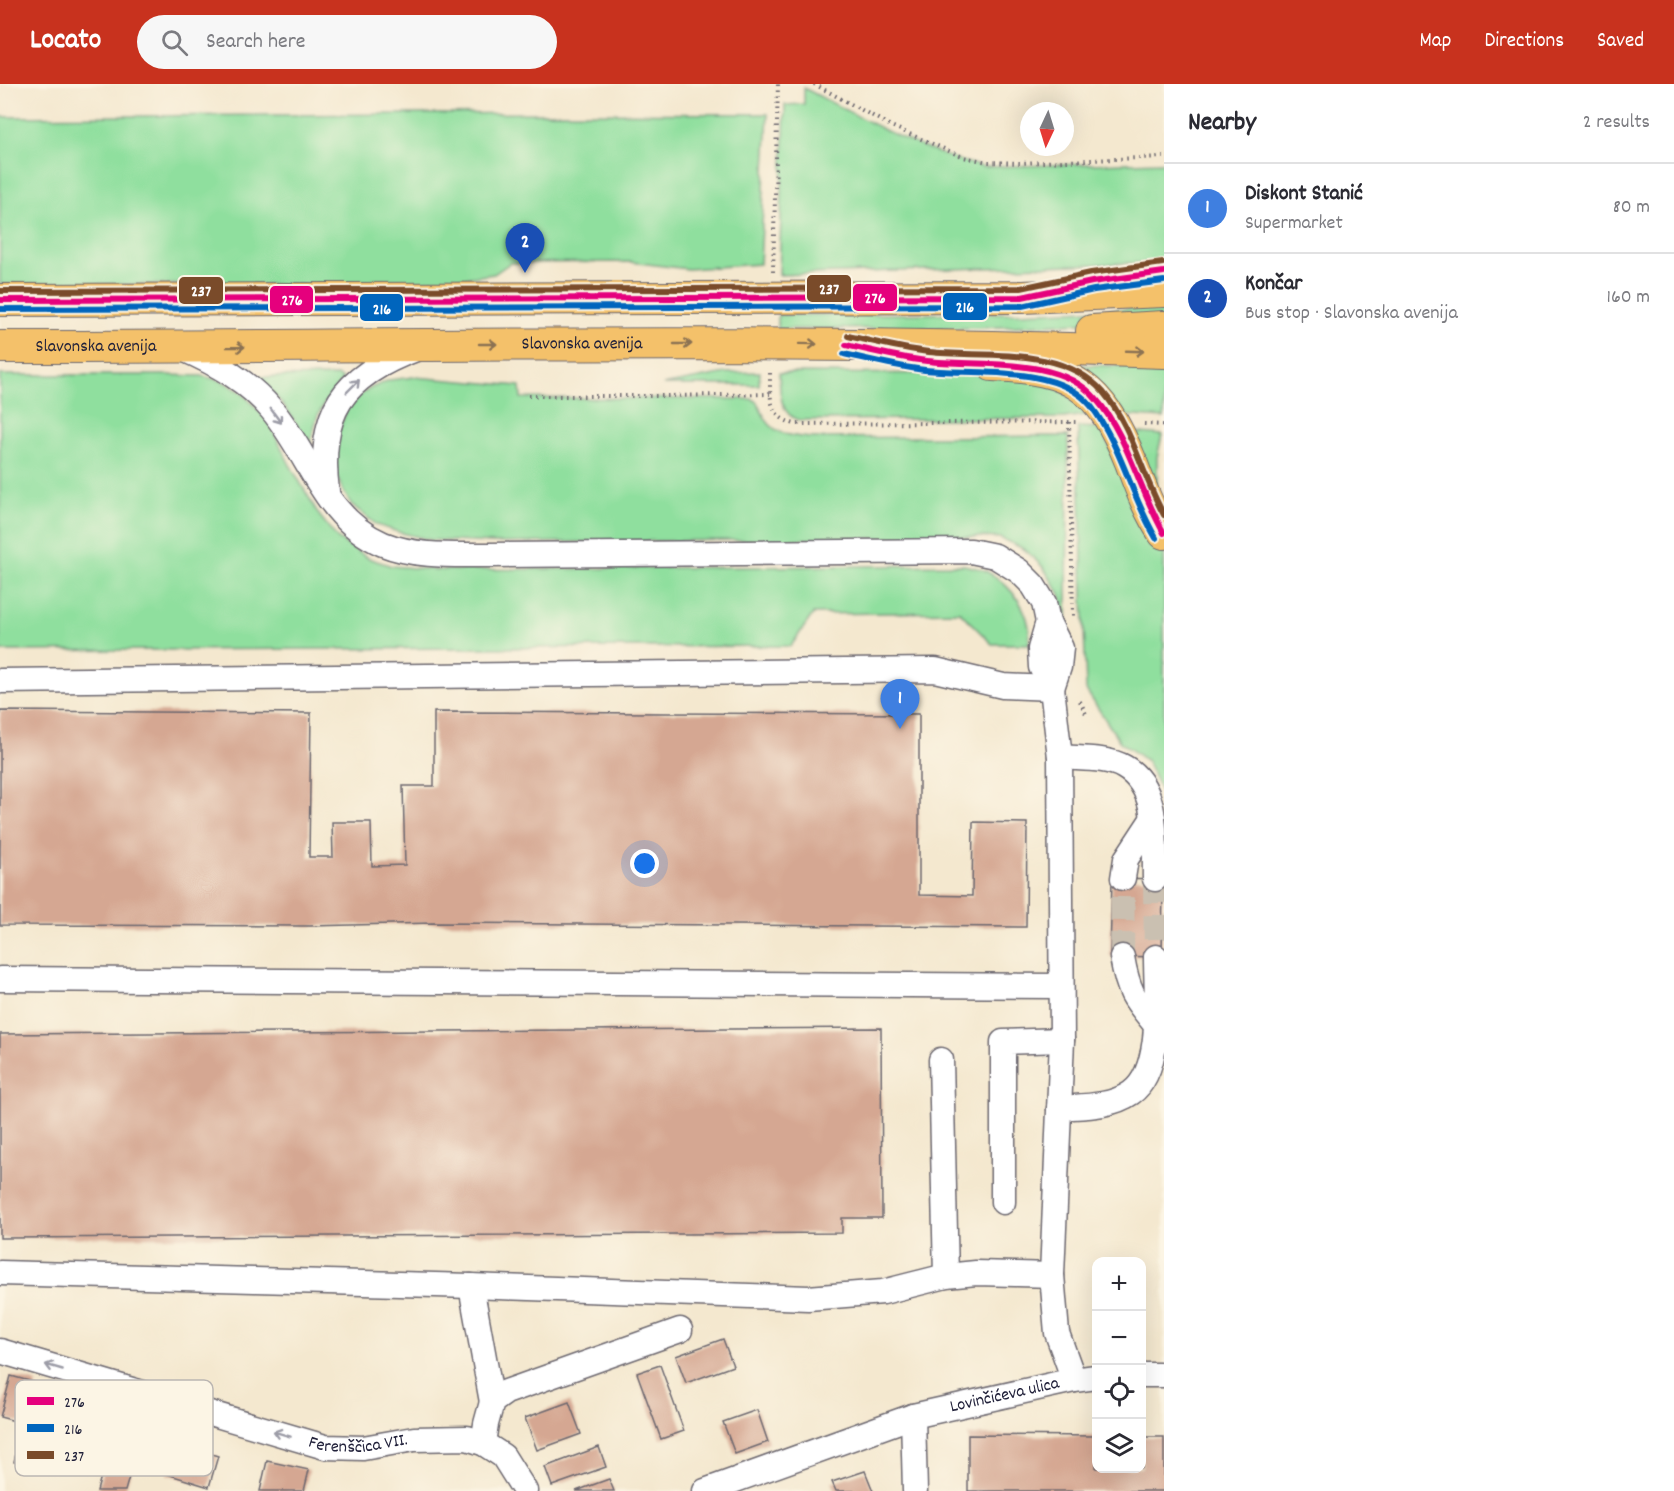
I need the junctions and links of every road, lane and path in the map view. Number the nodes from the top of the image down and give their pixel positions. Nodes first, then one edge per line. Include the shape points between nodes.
1 (778, 84) edge
2 (814, 84) edge
3 (1164, 157) edge
4 (1164, 272) edge
5 (772, 276) dead end
6 (1164, 291) edge
7 (1022, 297) junction
8 (0, 300) edge
9 (1164, 327) edge
10 (430, 344) junction
11 (846, 345) junction
12 (993, 346) junction
13 (178, 347) junction
14 (0, 348) edge
15 (1164, 352) edge
16 (770, 373) dead end
17 (770, 394) junction
18 (530, 396) dead end
19 (1069, 422) junction
20 (1090, 422) dead end
21 (328, 499) junction
22 (1164, 533) edge
23 (1074, 625) dead end
24 (0, 681) edge
25 (1052, 688) junction
26 (1078, 693) dead end
27 (1086, 714) dead end
28 (1060, 757) junction
29 (1153, 818) junction
30 (1123, 878) tunnel mouth
31 (1155, 879) tunnel mouth
32 (1122, 957) tunnel mouth
33 (1156, 957) tunnel mouth
34 (0, 979) edge
35 (1061, 986) junction
36 (1155, 1024) junction
37 (1062, 1040) junction
38 (941, 1060) dead end
39 (1059, 1108) junction
40 (1003, 1202) dead end
41 (0, 1273) edge
42 (1052, 1275) junction
43 (946, 1276) junction
44 (471, 1286) junction
45 (680, 1330) dead end
46 (0, 1351) edge
47 (1164, 1375) edge
48 (1146, 1376) edge
49 (1085, 1378) edge
50 (98, 1380) edge
51 (492, 1402) junction
52 (213, 1414) edge
53 (913, 1416) junction
54 (483, 1443) junction
55 (525, 1491) edge
56 (705, 1491) edge
57 (915, 1491) edge

1 - 5 path
2 - 3 path via 891,126 963,157 1020,163
4 - 7 main road via 1113,277
6 - 7 main road
7 - 8 main road
9 - 12 main road via 1051,335
10 -> 11 main road, Slavonska avenija
13 -> 10 main road, Slavonska avenija
21 -> 10 street via 326,434 334,409 370,370
11 - 12 main road, Slavonska avenija
11 - 22 main road via 927,362 1019,366 1053,372 1079,384 1095,397 1112,423
12 -> 15 main road, Slavonska avenija
13 - 14 main road, Slavonska avenija
13 -> 21 street via 208,360 253,389 273,411
16 - 17 path
17 - 18 path
17 - 19 path via 773,409 783,421 795,424
19 - 20 path
19 - 23 path
21 - 25 street via 363,534 385,545 442,554 971,551 995,556 1019,571 1044,603 1061,648
24 - 25 street via 934,669 1003,686
25 - 28 street
26 - 27 path
28 - 29 street via 1124,767 1141,781
28 - 35 street
29 - 30 street via 1126,859
29 - 31 street
32 - 36 street via 1127,984
33 - 36 street
34 - 35 street
35 - 37 street
36 - 39 street via 1151,1060 1144,1078 1131,1092 1114,1101
37 - 39 street
37 - 40 street via 1004,1042
38 - 43 street
39 - 42 street
41 - 44 street
42 - 43 street
42 - 49 street via 1057,1333
43 - 44 street via 884,1292 808,1298
44 - 51 street
45 - 51 street via 506,1392
50 -> 46 street, Ferenščica VII.
47 - 48 street
49 - 53 street, Lovinčićeva ulica
51 - 54 street
54 -> 52 street, Ferenščica VII. via 467,1438 414,1439 363,1448 325,1447
53 - 56 street, Lovinčićeva ulica
53 - 57 street
54 - 55 street via 503,1456

